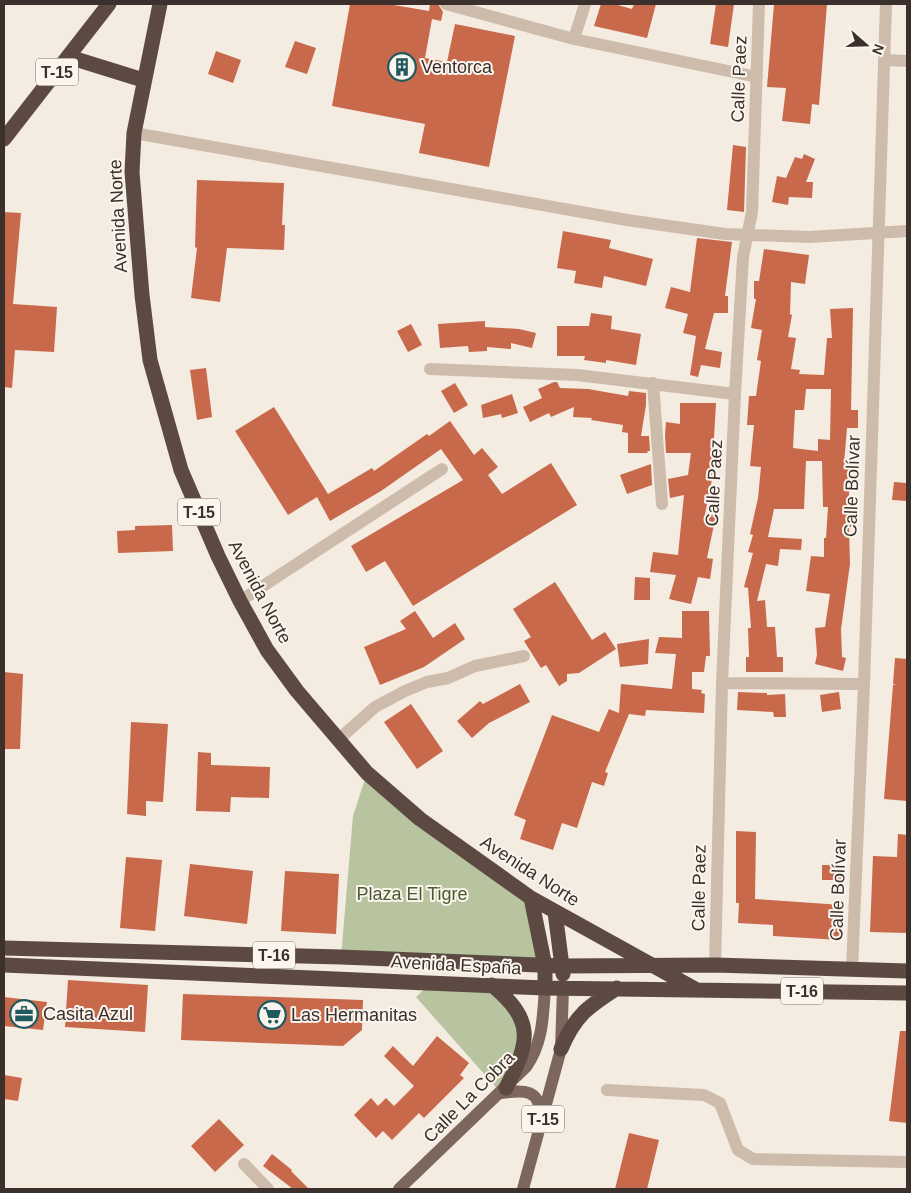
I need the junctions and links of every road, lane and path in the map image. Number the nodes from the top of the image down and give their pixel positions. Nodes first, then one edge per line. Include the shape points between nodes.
1 (109, 4) edge
2 (160, 4) edge
3 (446, 4) edge
4 (585, 4) edge
5 (759, 4) edge
6 (886, 4) edge
7 (574, 40) junction
8 (69, 57) junction
9 (885, 60) junction
10 (907, 61) edge
11 (757, 77) junction
12 (143, 80) junction
13 (134, 133) junction
14 (4, 139) edge
15 (907, 231) edge
16 (878, 233) junction
17 (748, 236) junction
18 (430, 369) dead end
19 (653, 383) junction
20 (735, 394) junction
21 (442, 469) dead end
22 (662, 504) dead end
23 (240, 601) junction
24 (524, 656) dead end
25 (722, 683) junction
26 (864, 684) junction
27 (338, 740) junction
28 (531, 898) junction
29 (555, 912) junction
30 (4, 948) edge
31 (653, 964) junction
32 (4, 965) edge
33 (715, 965) junction
34 (545, 966) junction
35 (564, 966) junction
36 (852, 969) junction
37 (907, 971) edge
38 (492, 985) junction
39 (545, 988) junction
40 (563, 988) junction
41 (617, 988) junction
42 (697, 990) junction
43 (907, 993) edge
44 (561, 1049) junction
45 (503, 1090) junction
46 (607, 1090) dead end
47 (539, 1134) junction
48 (907, 1162) edge
49 (244, 1164) dead end
50 (268, 1189) edge
51 (399, 1189) edge
52 (523, 1189) edge

1 - 8 highway, T-15
2 - 12 highway, Avenida Norte / T-15
3 - 7 street
4 - 7 street
5 - 11 street, Calle Paez
6 - 9 street, Calle Bolívar
7 - 11 street
8 - 12 highway
8 - 14 highway, T-15
9 - 10 street
9 - 16 street, Calle Bolívar
11 - 17 street, Calle Paez via 752,212
12 - 13 highway, Avenida Norte / T-15
13 - 17 street via 628,220
13 - 23 highway, Avenida Norte / T-15 via 132,172 136,236 150,360 181,470
15 - 16 street
16 - 17 street
16 - 26 street, Calle Bolívar
17 - 20 street, Calle Paez via 743,257
18 - 19 street via 577,374
19 - 20 street
19 - 22 street
20 - 25 street, Calle Paez
21 - 23 street
23 - 27 highway, Avenida Norte / T-15 via 267,650
24 - 27 street via 475,666 405,691 375,707
25 - 26 street
25 - 33 street, Calle Paez
26 - 36 street, Calle Bolívar
27 - 28 highway, Avenida Norte / T-15 via 368,773 420,819
28 - 29 highway, Avenida Norte / T-15
28 - 34 highway, T-15
29 - 31 highway, Avenida Norte / T-15
29 - 35 highway, T-15
30 - 34 highway, Avenida España / T-16
31 - 33 highway, Avenida España / T-16
31 - 35 highway, Avenida España / T-16
31 - 42 highway, T-16
32 - 38 highway, Avenida España / T-16
33 - 36 highway, Avenida España / T-16
34 - 35 highway, Avenida España / T-16
34 - 39 highway, T-15
35 - 40 highway, T-15
36 - 37 highway, Avenida España / T-16
38 - 39 highway, Avenida España / T-16
38 - 45 highway, T-15 via 512,1001 521,1016 525,1034 523,1050
39 - 40 highway, Avenida España / T-16
39 - 45 main road, Calle La Cobra / T-15 via 541,1036 535,1053
40 - 41 highway, Avenida España / T-16
40 - 44 main road, T-15
41 - 42 highway, Avenida España / T-16
41 - 44 highway via 588,1007 570,1028
42 - 43 highway, Avenida España / T-16
44 - 47 main road, T-15
45 - 47 main road, T-15 via 527,1092 536,1097 540,1106
45 - 51 main road, Calle La Cobra / T-15
46 - 48 street via 704,1095 720,1103 738,1150 753,1159
47 - 52 main road, T-15
49 - 50 street

